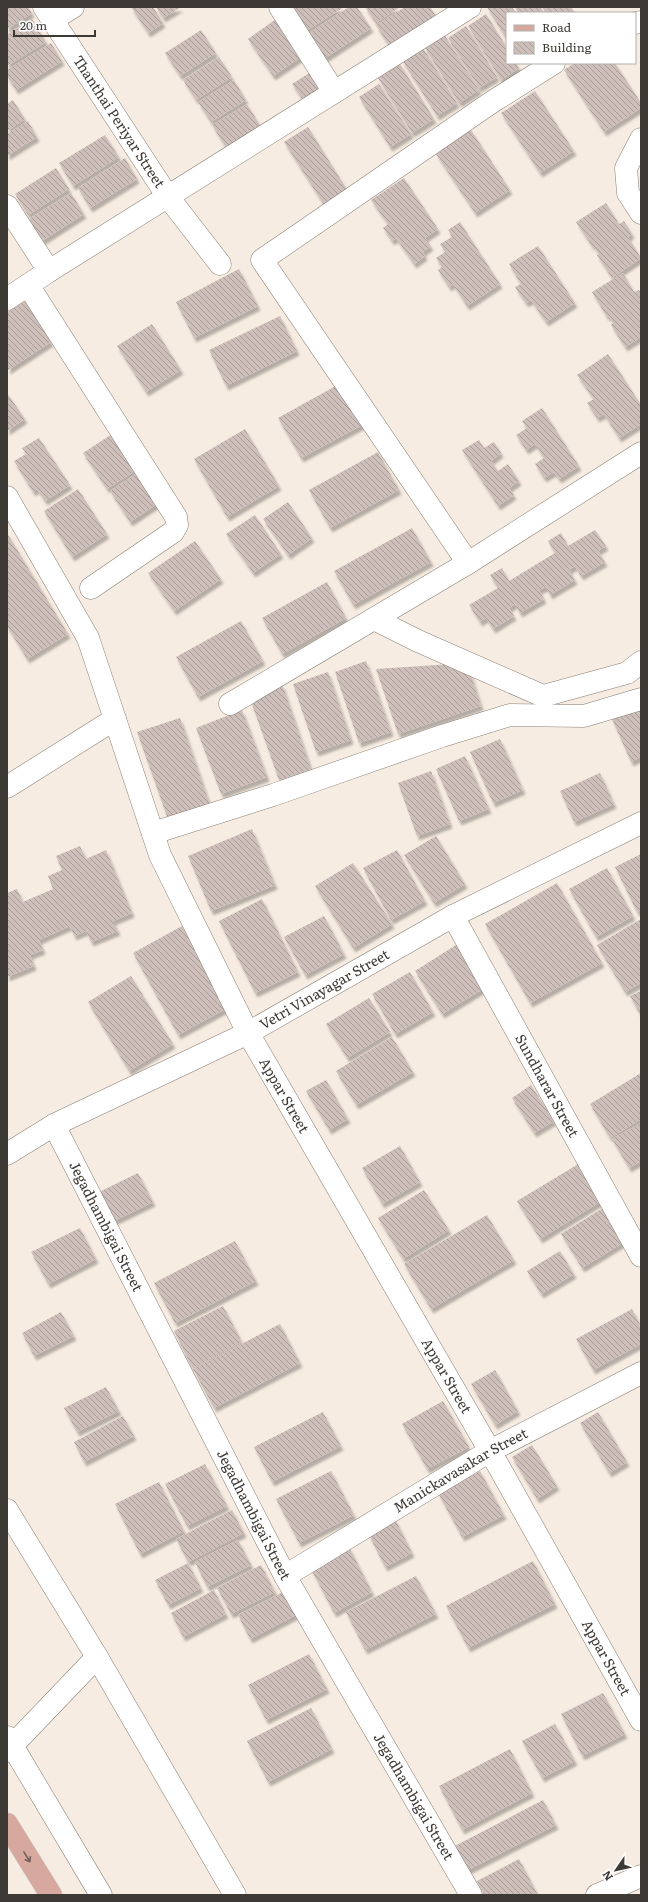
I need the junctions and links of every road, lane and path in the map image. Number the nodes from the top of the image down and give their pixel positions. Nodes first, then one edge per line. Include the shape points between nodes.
1 (73, 7) edge
2 (280, 7) edge
3 (470, 7) edge
4 (446, 13) edge
5 (48, 14) edge
6 (552, 64) edge
7 (334, 92) junction
8 (641, 139) edge
9 (168, 197) junction
10 (7, 206) edge
11 (641, 213) edge
12 (220, 264) dead end
13 (49, 270) junction
14 (28, 285) junction
15 (7, 299) edge
16 (641, 453) edge
17 (7, 497) edge
18 (468, 563) junction
19 (91, 588) dead end
20 (374, 619) junction
21 (641, 662) edge
22 (641, 699) edge
23 (230, 704) dead end
24 (115, 719) junction
25 (7, 787) edge
26 (641, 823) edge
27 (153, 833) junction
28 (453, 916) junction
29 (248, 1033) junction
30 (54, 1125) junction
31 (7, 1154) edge
32 (641, 1256) edge
33 (641, 1373) edge
34 (490, 1452) junction
35 (7, 1510) edge
36 (285, 1576) junction
37 (97, 1657) junction
38 (641, 1720) edge
39 (9, 1745) edge
40 (7, 1824) edge
41 (641, 1876) edge
42 (51, 1895) edge
43 (101, 1895) edge
44 (235, 1895) edge
45 (471, 1895) edge
46 (597, 1895) edge

1 - 5 street
2 - 7 street
3 - 4 street
4 - 7 street
5 - 9 street, Thanthai Periyar Street
6 - 18 street via 492,102 262,260
7 - 9 street
8 - 11 street via 626,168 628,193
9 - 12 street, Thanthai Periyar Street
9 - 13 street
10 - 13 street
13 - 14 street
14 - 15 street
14 - 19 street via 176,517 177,525 173,532
16 - 18 street
17 - 24 street, Appar Street via 88,638
18 - 20 street
20 - 21 street via 543,696 627,673
20 - 23 street
22 - 27 street via 584,716 510,716 442,736 273,795
24 - 25 street
24 - 27 street, Appar Street
26 - 28 street, Vetri Vinayagar Street
27 - 29 street, Appar Street via 160,856
28 - 29 street, Vetri Vinayagar Street
28 - 32 street, Sundharar Street
29 - 30 street, Vetri Vinayagar Street
29 - 34 street, Appar Street
30 - 31 street, Vetri Vinayagar Street
30 - 36 street, Jegadhambigai Street
33 - 34 street, Manickavasakar Street
34 - 36 street, Manickavasakar Street
34 - 38 street, Appar Street
35 - 37 street
36 - 45 street, Jegadhambigai Street
37 - 39 street
37 - 44 street
39 - 43 street
40 -> 42 main road
41 - 46 street

